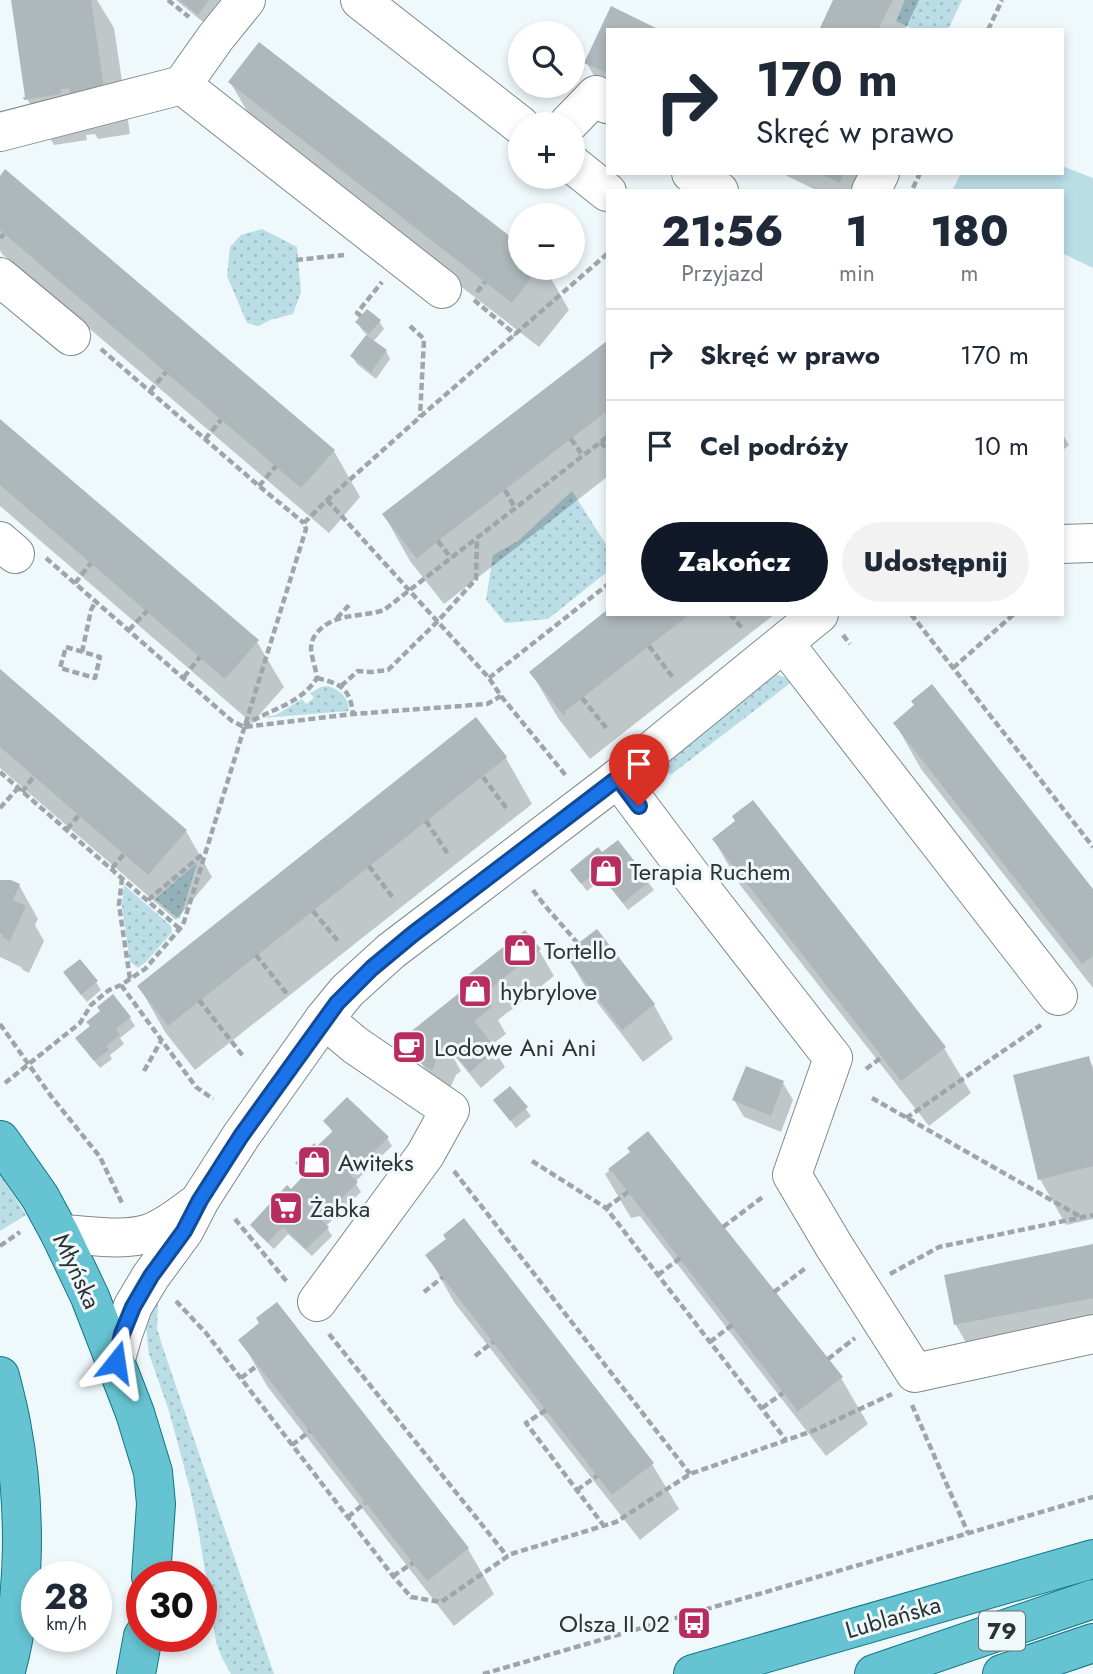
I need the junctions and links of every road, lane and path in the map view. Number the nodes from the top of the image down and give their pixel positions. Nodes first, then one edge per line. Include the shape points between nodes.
1 (246, 0) edge
2 (360, 0) edge
3 (1002, 0) edge
4 (989, 28) edge
5 (182, 85) junction
6 (606, 102) edge
7 (580, 112) edge
8 (508, 116) edge
9 (0, 132) edge
10 (585, 174) edge
11 (694, 175) edge
12 (716, 189) edge
13 (606, 191) edge
14 (606, 255) edge
15 (0, 277) edge
16 (442, 289) dead end
17 (410, 326) dead end
18 (83, 340) joint
19 (166, 372) dead end
20 (149, 391) junction
21 (419, 417) junction
22 (221, 420) dead end
23 (606, 438) edge
24 (205, 439) junction
25 (571, 439) dead end
26 (601, 442) junction
27 (606, 449) edge
28 (583, 456) junction
29 (276, 466) dead end
30 (259, 486) junction
31 (505, 490) dead end
32 (327, 500) junction
33 (515, 508) junction
34 (304, 523) junction
35 (478, 538) junction
36 (438, 541) dead end
37 (1093, 543) edge
38 (1064, 544) edge
39 (17, 548) edge
40 (451, 558) junction
41 (91, 563) dead end
42 (75, 583) junction
43 (606, 586) edge
44 (410, 590) junction
45 (96, 601) junction
46 (350, 604) dead end
47 (147, 611) dead end
48 (732, 616) edge
49 (817, 616) edge
50 (913, 616) edge
51 (1012, 616) edge
52 (337, 618) junction
53 (437, 622) junction
54 (742, 628) dead end
55 (129, 630) junction
56 (784, 643) junction
57 (649, 646) dead end
58 (82, 652) junction
59 (200, 657) dead end
60 (953, 668) junction
61 (184, 677) junction
62 (317, 678) junction
63 (489, 678) junction
64 (674, 679) dead end
65 (341, 686) junction
66 (501, 696) junction
67 (582, 698) dead end
68 (353, 714) junction
69 (244, 727) junction
70 (608, 730) dead end
71 (0, 772) edge
72 (34, 776) dead end
73 (483, 777) dead end
74 (618, 778) junction
75 (20, 790) junction
76 (586, 802) junction
77 (0, 808) edge
78 (507, 809) dead end
79 (79, 815) dead end
80 (426, 821) dead end
81 (67, 829) junction
82 (1093, 847) edge
83 (205, 852) junction
84 (124, 854) dead end
85 (448, 854) dead end
86 (369, 866) dead end
87 (112, 868) junction
88 (122, 877) junction
89 (533, 890) dead end
90 (393, 898) dead end
91 (148, 900) junction
92 (313, 911) dead end
93 (180, 929) junction
94 (338, 941) dead end
95 (578, 944) dead end
96 (256, 955) dead end
97 (130, 979) junction
98 (121, 985) junction
99 (287, 993) dead end
100 (199, 1000) dead end
101 (1053, 1008) joint
102 (324, 1019) junction
103 (0, 1024) edge
104 (161, 1041) junction
105 (243, 1056) dead end
106 (882, 1057) dead end
107 (29, 1065) junction
108 (866, 1069) dead end
109 (144, 1071) dead end
110 (5, 1083) dead end
111 (872, 1098) dead end
112 (213, 1099) dead end
113 (906, 1118) junction
114 (0, 1140) edge
115 (433, 1143) junction
116 (532, 1161) dead end
117 (792, 1175) junction
118 (628, 1192) dead end
119 (200, 1200) junction
120 (606, 1208) junction
121 (125, 1210) dead end
122 (1093, 1215) edge
123 (1082, 1217) junction
124 (235, 1219) dead end
125 (723, 1227) dead end
126 (45, 1229) junction
127 (0, 1245) edge
128 (680, 1258) dead end
129 (658, 1275) junction
130 (443, 1277) dead end
131 (862, 1289) junction
132 (424, 1292) dead end
133 (173, 1298) dead end
134 (311, 1306) junction
135 (732, 1325) dead end
136 (1093, 1334) edge
137 (493, 1342) dead end
138 (710, 1342) junction
139 (475, 1356) dead end
140 (116, 1362) junction
141 (258, 1365) dead end
142 (0, 1376) edge
143 (241, 1378) junction
144 (910, 1380) junction
145 (783, 1393) dead end
146 (762, 1408) junction
147 (546, 1410) dead end
148 (310, 1432) dead end
149 (786, 1440) junction
150 (292, 1445) junction
151 (690, 1474) junction
152 (597, 1476) dead end
153 (577, 1490) junction
154 (1093, 1497) edge
155 (365, 1503) dead end
156 (348, 1517) junction
157 (604, 1526) junction
158 (968, 1533) junction
159 (507, 1556) junction
160 (1093, 1559) edge
161 (152, 1561) edge
162 (412, 1563) dead end
163 (393, 1576) junction
164 (1093, 1599) edge
165 (1093, 1643) edge
166 (139, 1652) edge
167 (5, 1674) edge
168 (136, 1674) edge
169 (483, 1674) edge
170 (693, 1674) edge
171 (874, 1674) edge
172 (1002, 1674) edge

1 - 5 street
2 - 8 street
3 - 4 path
5 - 9 street
5 - 16 street
6 - 7 street via 596,95
10 - 13 street
11 - 12 street
14 - 21 path
15 - 18 street
17 - 21 path via 424,339
18 - 20 path
19 - 20 path
20 - 24 path
21 - 32 path
22 - 24 path
23 - 26 path
24 - 30 path
25 - 28 path
26 - 27 path
26 - 28 path
28 - 33 path
29 - 30 path
30 - 34 path
31 - 33 path
32 - 34 path
32 - 44 path
33 - 35 path
34 - 69 path via 306,529
35 - 40 path
35 - 53 path via 475,579
36 - 40 path
37 - 38 street
39 - 42 path
40 - 44 path
41 - 42 path
42 - 45 path
43 - 63 path
44 - 52 path via 384,610
44 - 53 path
45 - 55 path
45 - 58 path
46 - 52 path
47 - 55 path
48 - 54 path
49 - 56 street
50 - 60 path
51 - 60 path
52 - 62 path via 312,640
53 - 63 path
53 - 65 path via 388,670 358,671
55 - 61 path
56 - 74 street
56 - 101 street
57 - 64 path
58 - 58 path via 100,657 95,678 60,668 66,647
59 - 61 path
60 - 82 path
61 - 69 path
62 - 65 path
62 - 69 path via 301,696
63 - 66 path
65 - 68 path via 351,700
66 - 68 path via 487,704
66 - 76 path
67 - 70 path
68 - 69 path
69 - 83 path
71 - 75 path
72 - 75 path
73 - 78 path
74 - 76 street
74 - 117 street via 833,1058
75 - 77 path
75 - 81 path
76 - 102 street via 391,951
79 - 81 path
80 - 85 path
81 - 87 path
83 - 91 path
83 - 93 path
84 - 87 path
86 - 90 path
87 - 88 path
88 - 91 path
88 - 97 path via 119,905
89 - 95 path
91 - 93 path
92 - 94 path
93 - 97 path via 145,969
96 - 99 path
97 - 98 path
98 - 104 path
98 - 107 path via 91,1005 80,1023
100 - 105 path
101 - 113 path
102 - 115 street via 450,1110
102 - 119 street
103 - 107 path
104 - 109 path
104 - 112 path via 196,1087
106 - 108 path
107 - 110 path
107 - 121 path via 100,1157
111 - 113 path
113 - 123 path
114 - 126 main road, Młyńska via 40,1197
115 - 134 street
115 - 151 path
116 - 120 path
117 - 125 path
117 - 131 street
118 - 120 path
119 - 126 street via 169,1223 137,1236
119 - 140 street via 133,1307
120 - 129 path
122 - 123 path
123 - 131 path via 939,1247
124 - 134 path
126 - 127 path
126 - 140 main road, Młyńska via 90,1297
128 - 129 path
129 - 138 path
130 - 132 path
131 - 144 street
133 - 143 path
134 - 159 path
135 - 138 path
136 - 144 street
137 - 139 path
138 - 146 path
140 - 161 main road, Młyńska via 153,1472
141 - 143 path
142 - 167 main road via 20,1485 22,1553
143 - 150 path
144 - 149 path via 816,1430
144 - 158 path
145 - 146 path
146 - 149 path
147 - 153 path via 526,1423
148 - 150 path
149 - 151 path
150 - 156 path
151 - 157 path
152 - 153 path
153 - 157 path
154 - 158 path
155 - 156 path
156 - 163 path
157 - 159 path
158 - 169 path
159 - 163 path via 441,1602 411,1597
160 - 170 main road, Lublańska
162 - 163 path
164 - 171 main road, Lublańska / 79
165 - 172 main road, 79
166 - 168 main road

